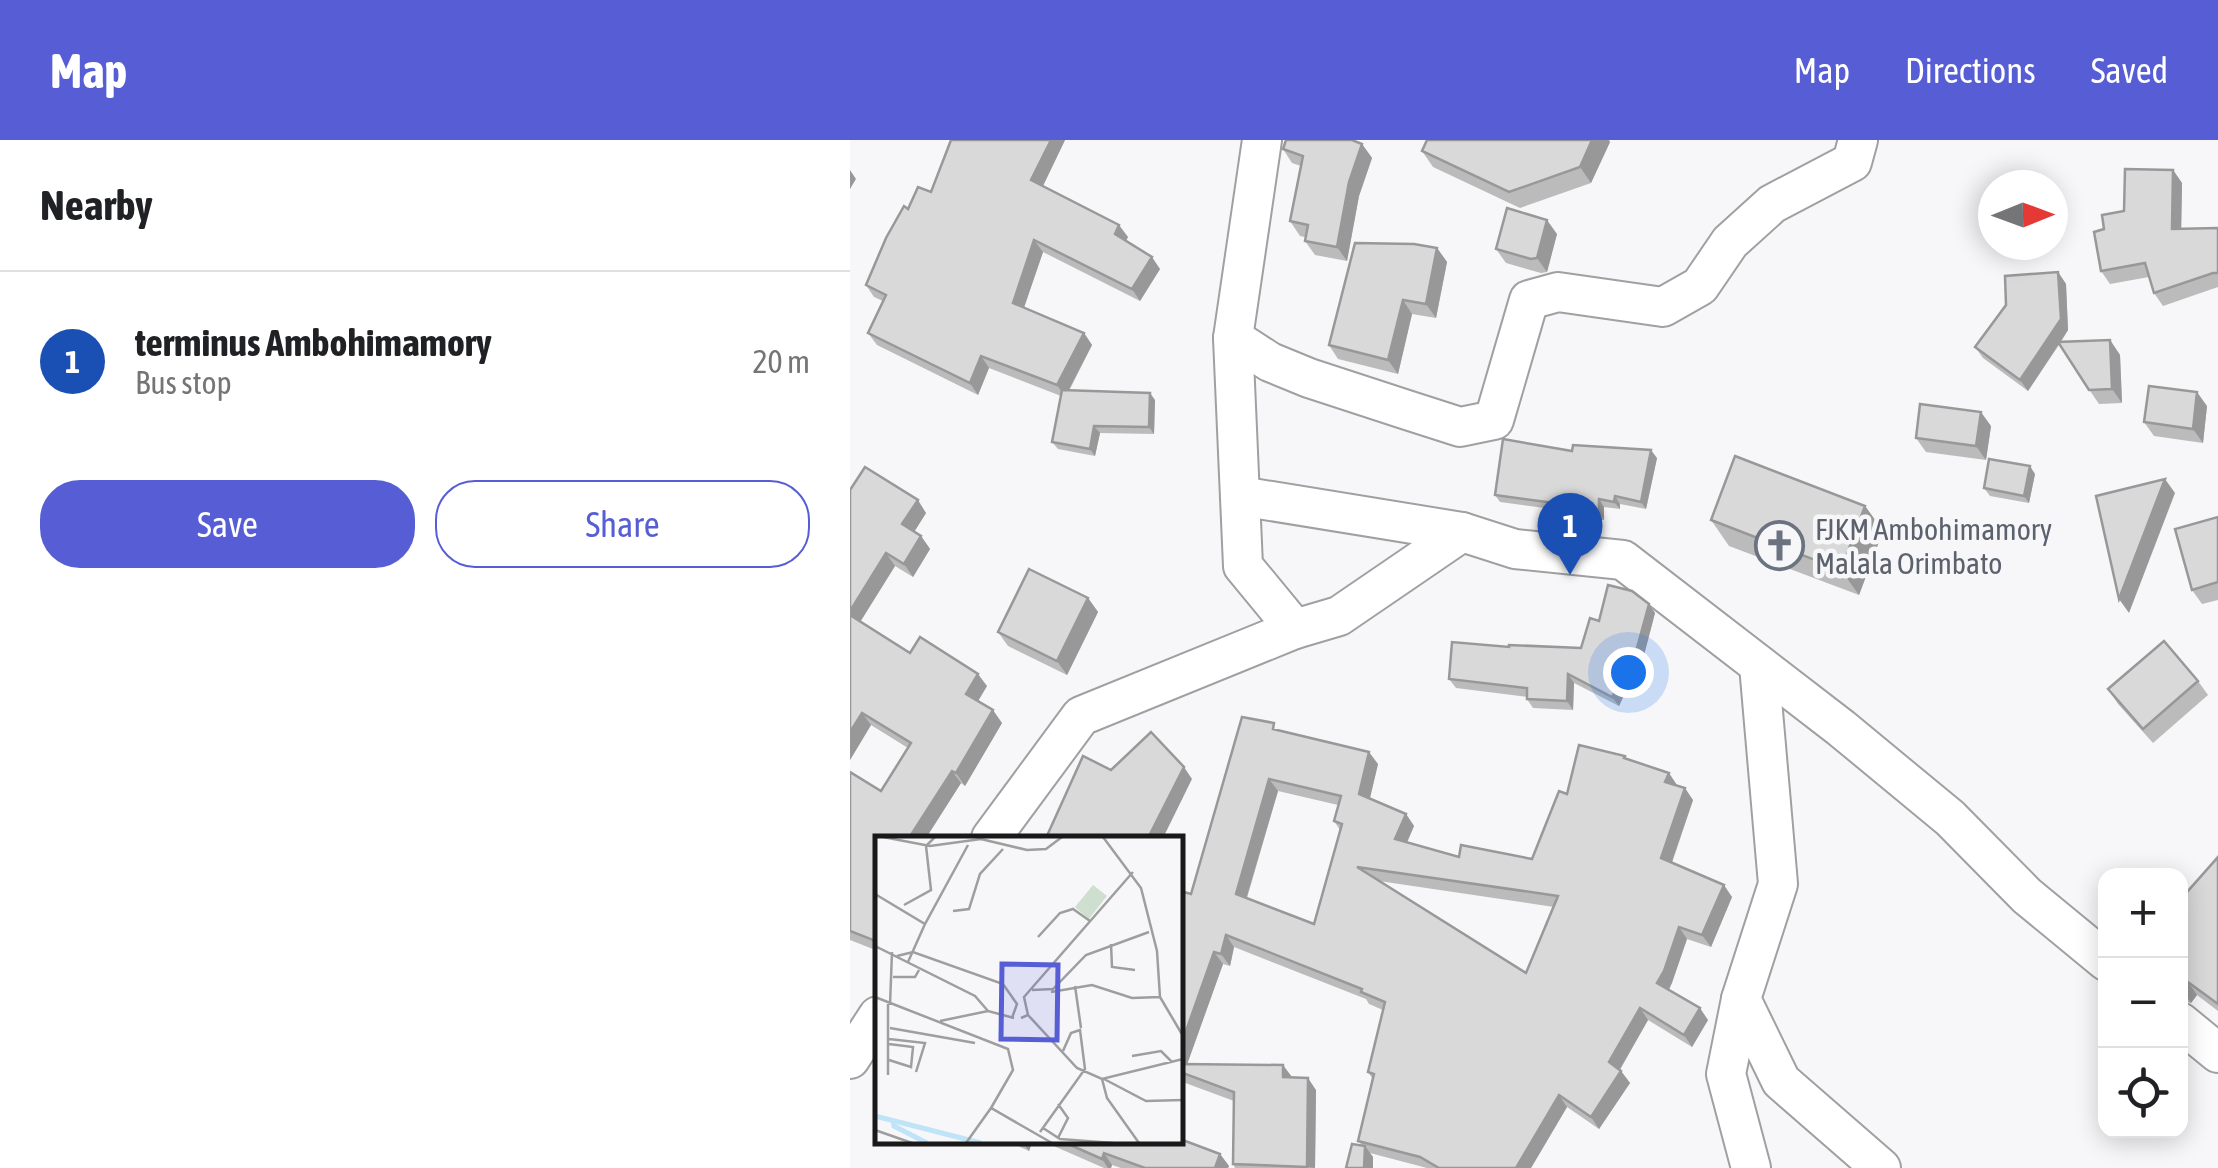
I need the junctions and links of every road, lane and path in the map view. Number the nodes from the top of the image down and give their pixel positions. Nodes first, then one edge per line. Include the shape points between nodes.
1 (1262, 140) edge
2 (1858, 140) edge
3 (1233, 338) junction
4 (1240, 496) junction
5 (1462, 532) junction
6 (1295, 629) junction
7 (1759, 665) junction
8 (992, 836) edge
9 (2104, 958) edge
10 (1742, 999) junction
11 (875, 1021) edge
12 (2188, 1029) edge
13 (2218, 1053) edge
14 (850, 1060) edge
15 (1750, 1168) edge
16 (1881, 1168) edge

1 - 3 street
2 - 3 street via 1852,162 1772,204 1730,242 1700,286 1663,307 1558,292 1528,300 1494,420 1460,427 1309,378
3 - 4 street
4 - 5 street
4 - 6 street via 1244,566
5 - 6 street via 1339,616
5 - 7 street via 1515,549 1623,560
6 - 8 street via 1082,716
7 - 9 street via 1950,818 2027,896
7 - 10 street via 1778,884
10 - 15 street via 1726,1074
10 - 16 street via 1781,1081
11 - 14 street
12 - 13 street

